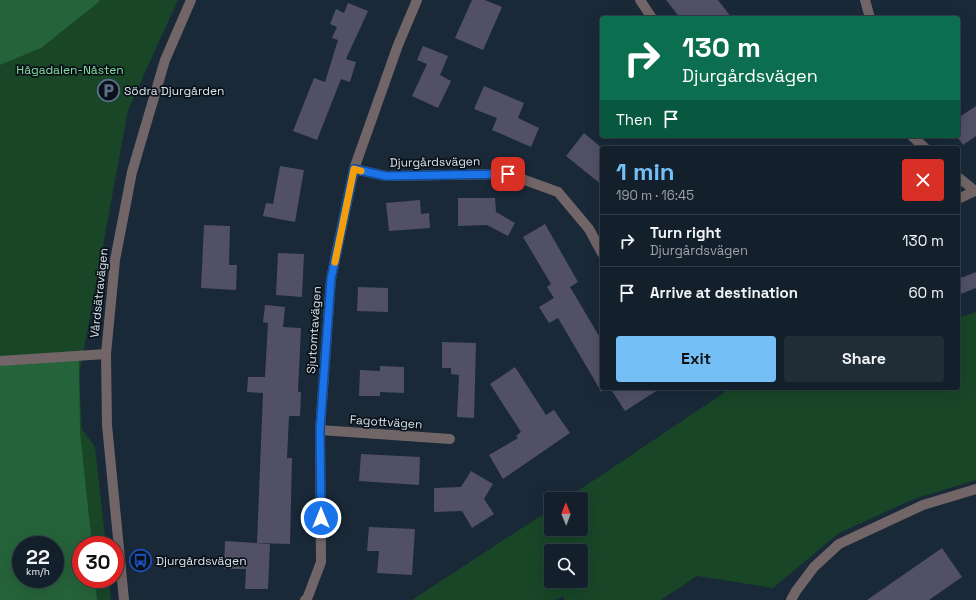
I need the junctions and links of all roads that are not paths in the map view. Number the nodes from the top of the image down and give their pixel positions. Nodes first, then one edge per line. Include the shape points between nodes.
1 (191, 0) edge
2 (417, 0) edge
3 (640, 0) edge
4 (866, 0) edge
5 (651, 16) edge
6 (870, 16) edge
7 (914, 138) edge
8 (923, 146) edge
9 (354, 169) junction
10 (960, 179) edge
11 (975, 191) edge
12 (960, 198) edge
13 (600, 249) edge
14 (106, 354) junction
15 (0, 361) edge
16 (320, 430) junction
17 (450, 439) dead end
18 (976, 489) edge
19 (124, 600) edge
20 (304, 600) edge
21 (791, 600) edge

1 - 14 street, Vårdsätravägen via 165,60 132,172 115,260
2 - 9 street, Sjutomtavägen via 398,45
3 - 5 street
4 - 6 street
7 - 8 street
9 - 13 street, Djurgårdsvägen via 386,176 508,174 558,192 589,229
9 - 16 street, Sjutomtavägen via 331,279
10 - 11 street
11 - 12 street
14 - 15 street
14 - 19 street, Vårdsätravägen via 107,425
16 - 17 street, Fagottvägen
16 - 20 street, Sjutomtavägen via 321,562 307,599
18 - 21 street via 923,505 839,544 814,567

